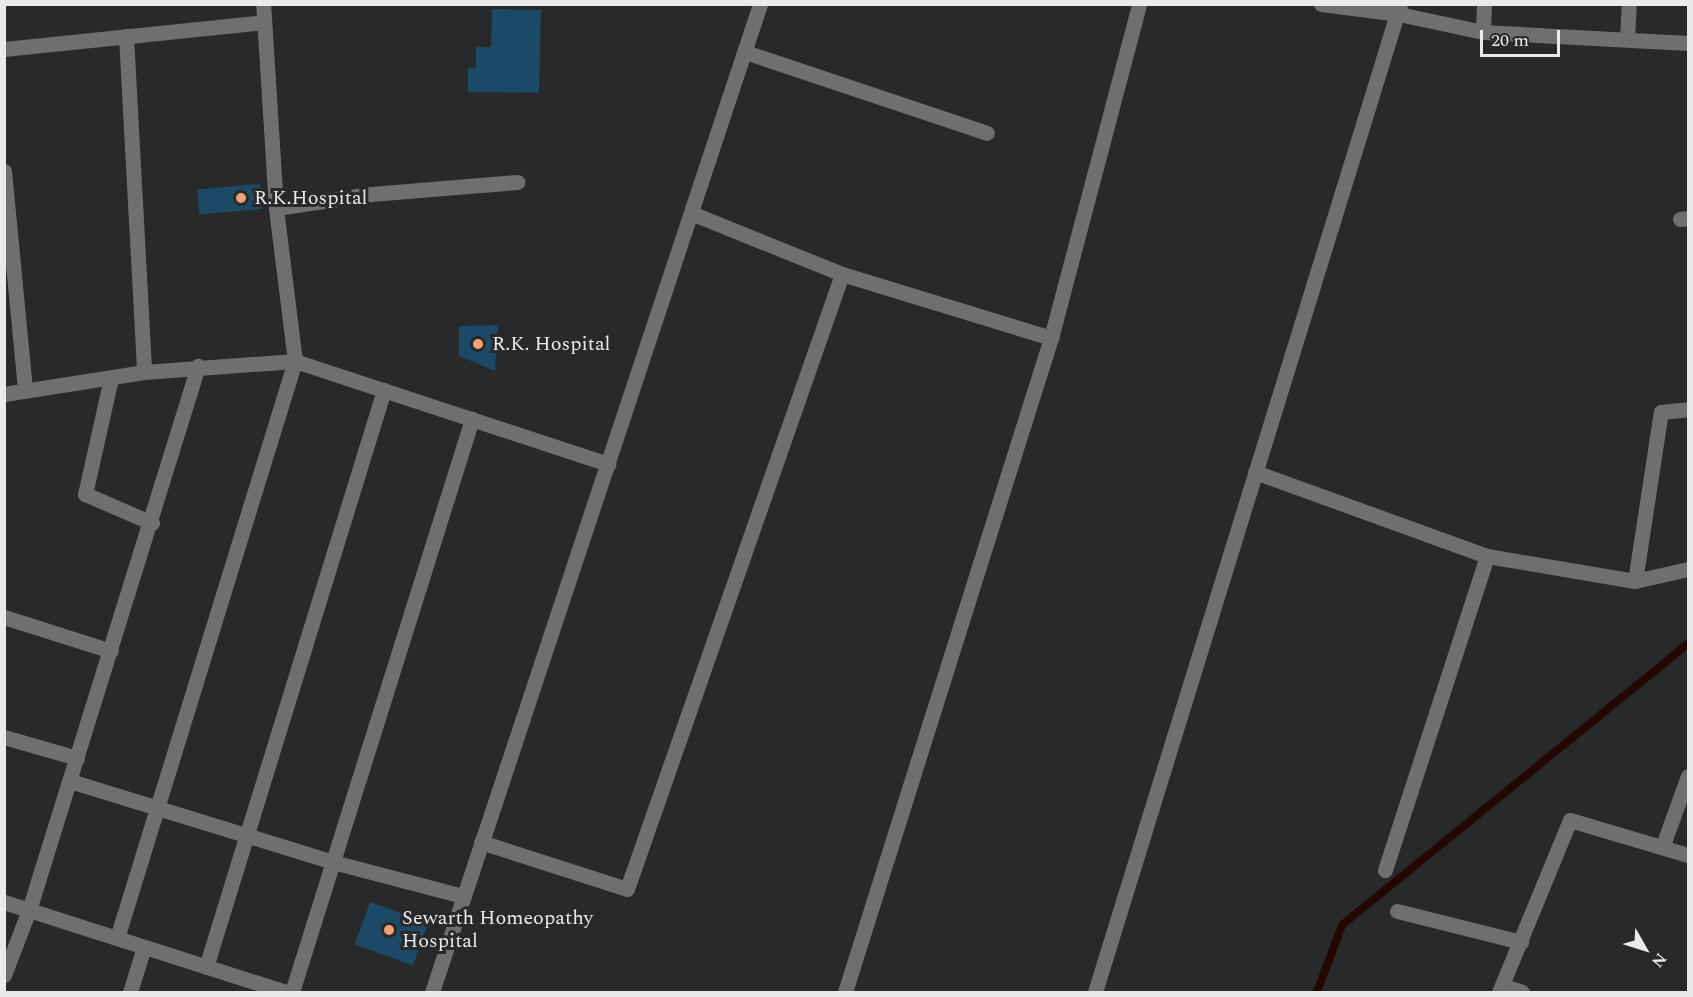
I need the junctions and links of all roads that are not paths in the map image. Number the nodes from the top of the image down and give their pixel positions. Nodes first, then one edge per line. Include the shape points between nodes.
1 (263, 4) edge
2 (760, 4) edge
3 (1139, 4) edge
4 (1321, 4) edge
5 (1484, 4) edge
6 (1629, 4) edge
7 (1399, 9) edge
8 (264, 22) junction
9 (1483, 32) junction
10 (126, 36) junction
11 (1627, 39) junction
12 (1689, 43) edge
13 (4, 50) edge
14 (745, 52) junction
15 (987, 133) dead end
16 (4, 171) edge
17 (518, 182) dead end
18 (276, 208) junction
19 (691, 213) junction
20 (842, 274) junction
21 (1051, 338) junction
22 (295, 361) junction
23 (198, 366) junction
24 (144, 372) junction
25 (111, 378) junction
26 (26, 390) junction
27 (384, 390) junction
28 (4, 394) edge
29 (1689, 409) edge
30 (472, 419) junction
31 (608, 464) junction
32 (1255, 472) junction
33 (152, 523) junction
34 (1487, 556) junction
35 (1689, 569) edge
36 (1635, 581) junction
37 (4, 617) edge
38 (111, 651) junction
39 (4, 737) edge
40 (77, 758) junction
41 (1689, 776) edge
42 (70, 781) junction
43 (158, 806) junction
44 (248, 834) junction
45 (481, 842) junction
46 (1663, 845) junction
47 (1689, 855) edge
48 (333, 862) junction
49 (1385, 870) dead end
50 (463, 896) junction
51 (4, 902) edge
52 (29, 910) junction
53 (1397, 911) dead end
54 (117, 938) junction
55 (1521, 942) junction
56 (144, 947) junction
57 (206, 967) junction
58 (4, 975) edge
59 (1500, 989) edge
60 (130, 993) edge
61 (286, 993) edge
62 (292, 993) edge
63 (432, 993) edge
64 (845, 993) edge
65 (1095, 993) edge
66 (1522, 993) edge

1 - 8 street
2 - 14 street
3 - 21 street
4 - 7 street
5 - 9 street
6 - 11 street
7 - 9 street
7 - 32 street
8 - 10 street
8 - 18 street
9 - 11 street
10 - 13 street
10 - 24 street
11 - 12 street
14 - 15 street
14 - 19 street
16 - 26 street
17 - 18 street via 371,194
18 - 22 street
19 - 20 street
19 - 31 street
20 - 21 street
20 - 45 street via 627,889
21 - 64 street
22 - 23 street
22 - 27 street
22 - 43 street
23 - 24 street
23 - 33 street
24 - 25 street
25 - 26 street
25 - 33 street via 85,494
26 - 28 street
27 - 30 street
27 - 44 street
29 - 36 street via 1662,412
30 - 31 street
30 - 48 street
31 - 45 street
32 - 34 street
32 - 65 street
33 - 38 street
34 - 36 street
34 - 49 street
35 - 36 street
37 - 38 street
38 - 40 street
39 - 40 street
40 - 42 street
41 - 46 street
42 - 43 street
42 - 52 street
43 - 44 street
43 - 54 street
44 - 48 street
44 - 57 street
45 - 50 street
46 - 47 street
46 - 55 street via 1570,820
48 - 50 street
48 - 62 street
50 - 63 street
51 - 52 street
52 - 54 street
52 - 58 street
53 - 55 street
54 - 56 street
55 - 59 street
56 - 57 street
56 - 60 street
57 - 61 street
59 - 66 street

